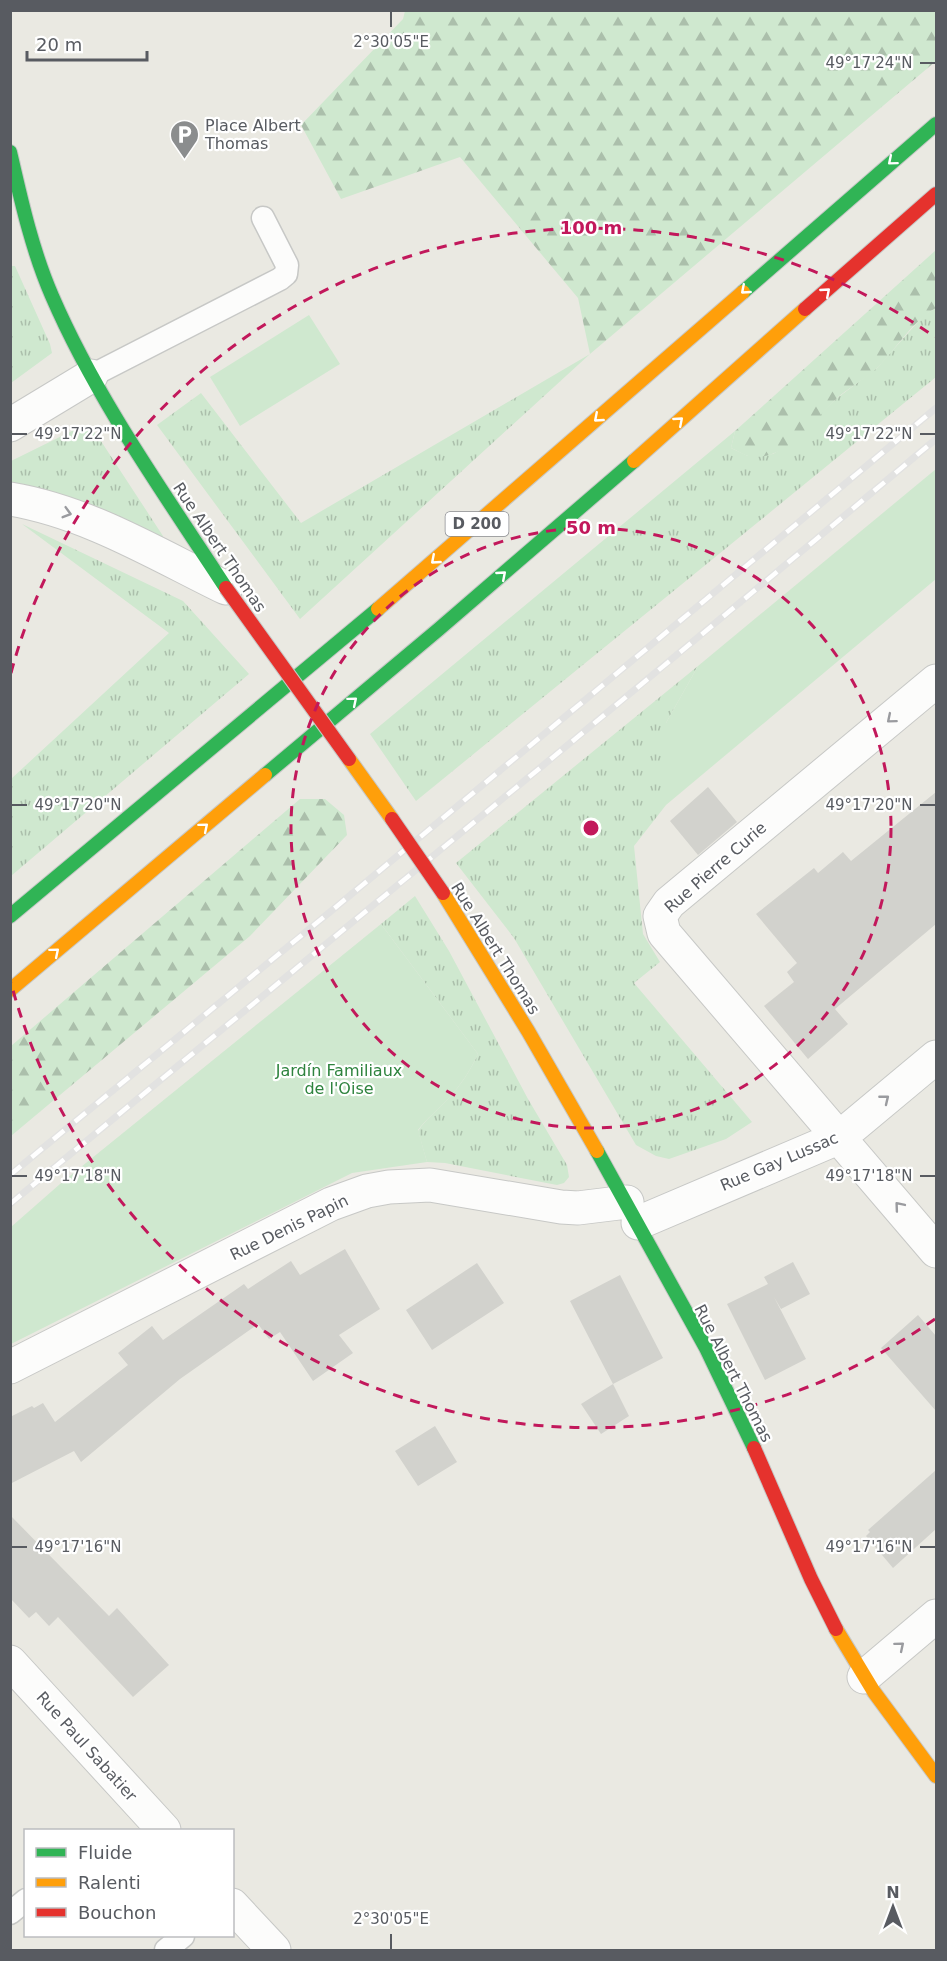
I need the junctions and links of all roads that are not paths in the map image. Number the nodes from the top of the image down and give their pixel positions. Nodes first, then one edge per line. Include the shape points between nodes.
1 (936, 124) edge
2 (10, 152) edge
3 (936, 194) edge
4 (263, 218) dead end
5 (91, 376) junction
6 (10, 425) edge
7 (10, 499) edge
8 (226, 588) junction
9 (936, 681) edge
10 (10, 916) edge
11 (10, 990) edge
12 (936, 1057) edge
13 (840, 1137) junction
14 (632, 1212) junction
15 (936, 1251) edge
16 (10, 1367) edge
17 (936, 1616) edge
18 (10, 1662) edge
19 (864, 1677) junction
20 (936, 1776) edge
21 (163, 1829) edge
22 (24, 1902) edge
23 (234, 1907) edge
24 (10, 1913) edge
25 (181, 1937) edge
26 (166, 1950) edge
27 (274, 1950) edge

1 -> 10 main road, D 200 via 339,643
2 - 5 main road, Rue Albert Thomas via 39,260 65,326
11 -> 3 main road via 439,629
4 - 5 lane via 287,265 286,274
5 - 6 street
5 - 8 main road, Rue Albert Thomas
7 -> 8 street via 79,516
8 - 14 main road, Rue Albert Thomas, bridge via 443,893 559,1082
9 -> 13 street, Rue Pierre Curie via 669,903 660,916 664,933
13 -> 12 street, Rue Gay Lussac
13 - 14 street, Rue Gay Lussac
15 -> 13 street, Rue Pierre Curie
14 - 16 street, Rue Denis Papin via 561,1207 430,1185 367,1191 331,1204
14 - 19 main road, Rue Albert Thomas via 731,1397 801,1556
19 -> 17 street
18 - 21 street, Rue Paul Sabatier
19 - 20 main road, Rue Albert Thomas
22 - 24 lane
23 - 27 street
25 - 26 lane

